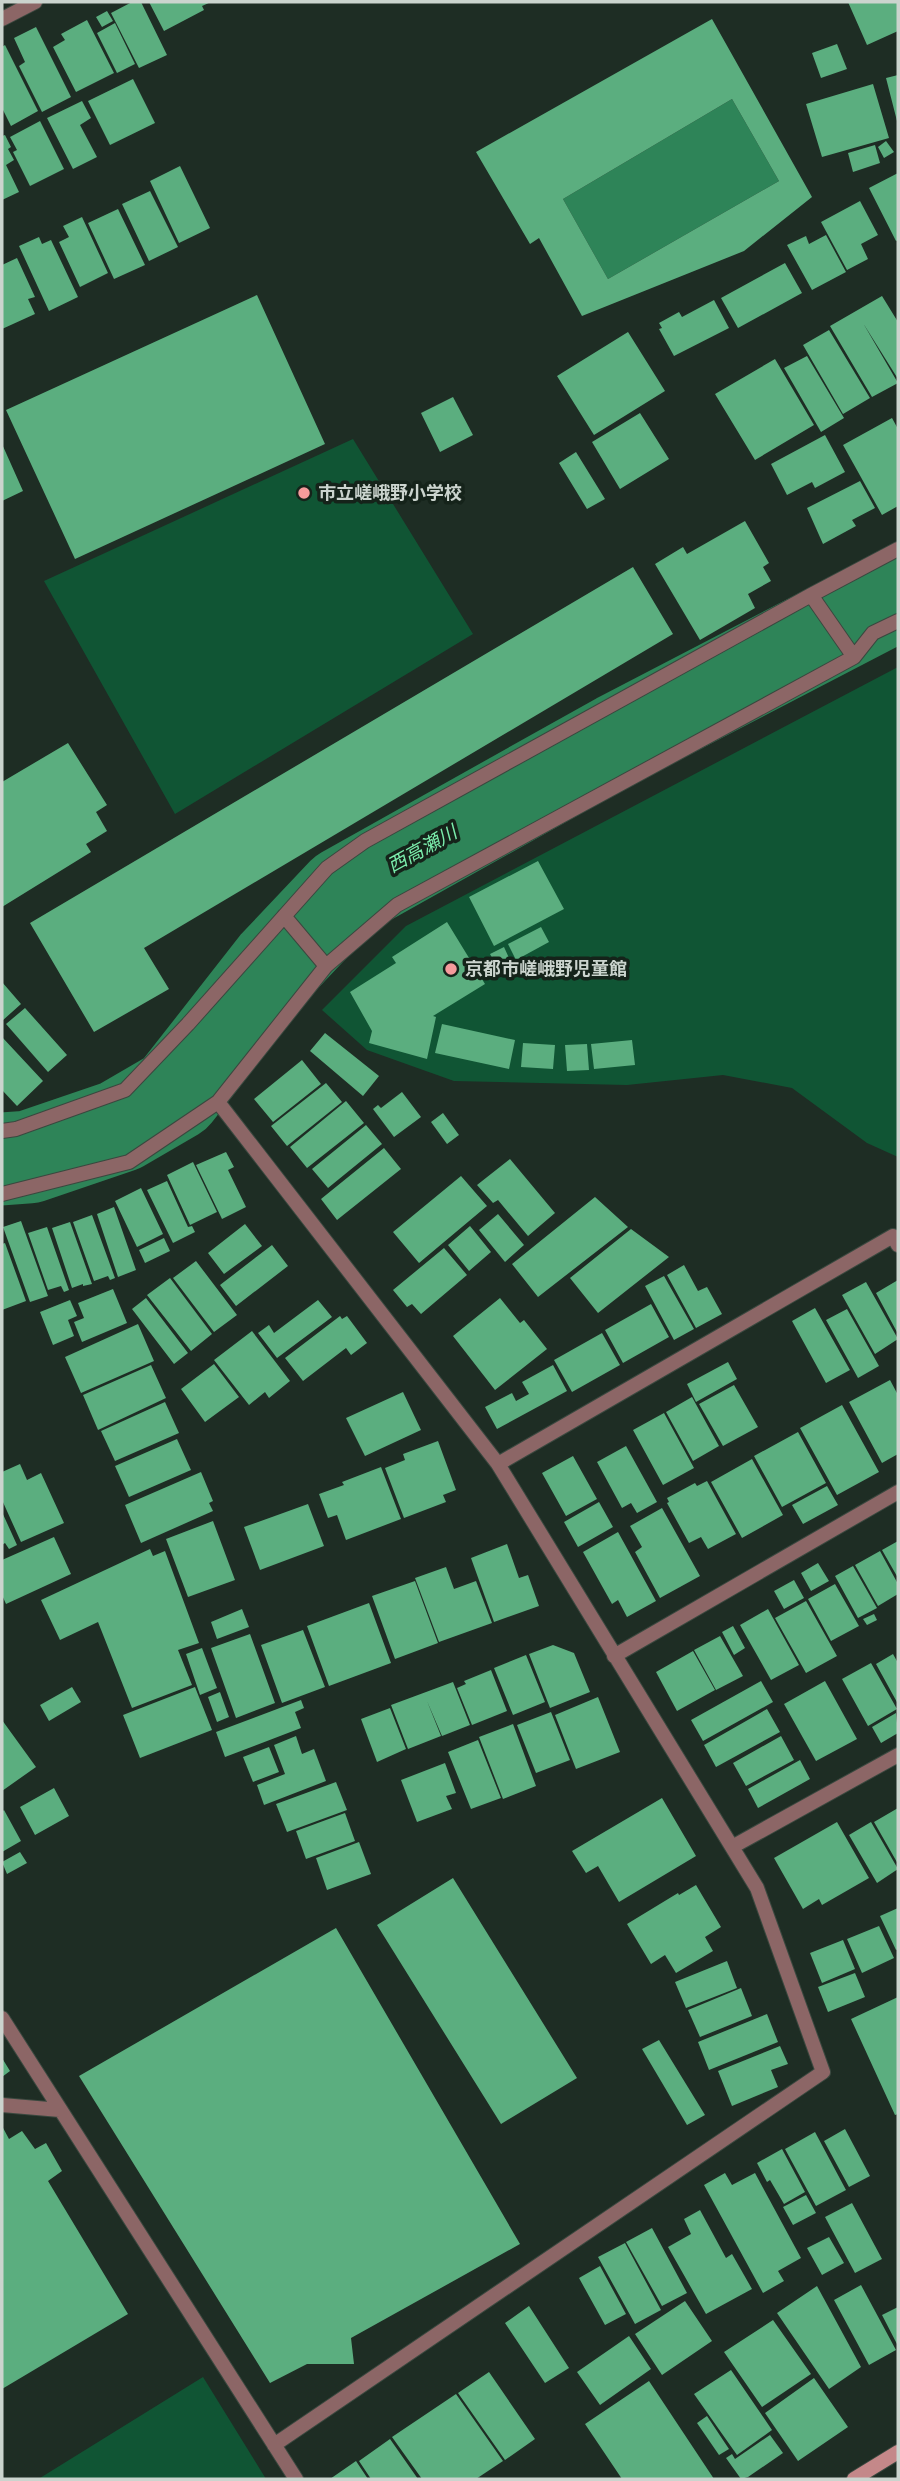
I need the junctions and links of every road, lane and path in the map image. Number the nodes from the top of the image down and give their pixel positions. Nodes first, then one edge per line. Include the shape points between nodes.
1 (35, 2) edge
2 (2, 19) edge
3 (898, 549) edge
4 (811, 595) junction
5 (898, 621) edge
6 (854, 657) junction
7 (284, 916) junction
8 (326, 966) junction
9 (218, 1102) junction
10 (2, 1131) edge
11 (2, 1194) edge
12 (898, 1245) edge
13 (498, 1464) junction
14 (898, 1492) edge
15 (614, 1656) junction
16 (898, 1755) edge
17 (732, 1847) junction
18 (2, 2018) edge
19 (2, 2105) edge
20 (60, 2110) junction
21 (274, 2445) junction
22 (898, 2452) edge
23 (296, 2479) edge
24 (854, 2479) edge

1 - 2 street
3 - 4 street
4 - 6 street
4 - 7 street via 365,841 327,868
5 - 6 street via 873,633
6 - 8 street via 397,905
7 - 8 street
7 - 10 street via 125,1090
8 - 9 street
9 - 11 street via 128,1162
9 - 13 street
12 - 13 street via 893,1237
13 - 15 street
14 - 15 street
15 - 17 street
16 - 17 street
17 - 21 street via 757,1888 823,2072
18 - 20 street
19 - 20 street
20 - 21 street
21 - 23 street
22 - 24 main road

